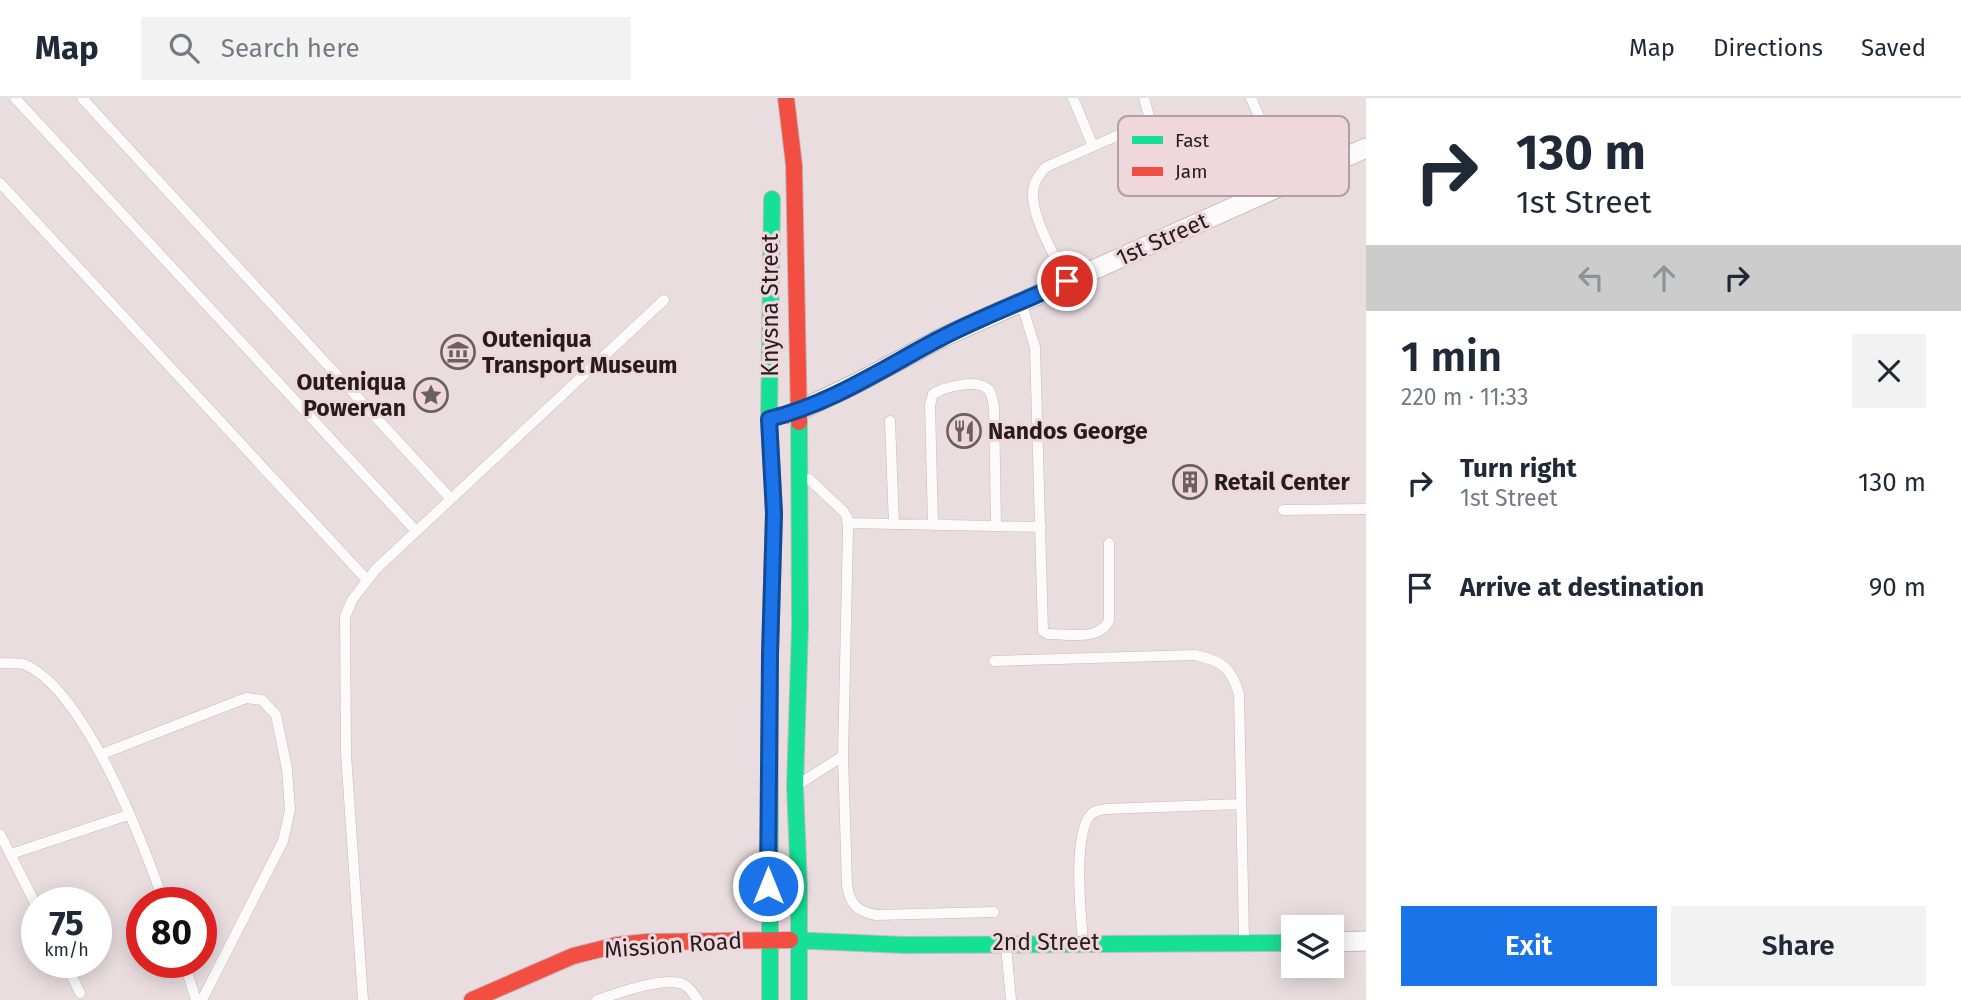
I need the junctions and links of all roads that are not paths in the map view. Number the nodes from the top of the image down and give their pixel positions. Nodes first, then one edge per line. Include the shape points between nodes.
1 (15, 98) edge
2 (82, 98) edge
3 (786, 98) edge
4 (1073, 98) edge
5 (1144, 98) edge
6 (1251, 98) edge
7 (786, 116) junction
8 (1149, 116) edge
9 (1259, 116) edge
10 (1118, 135) edge
11 (1093, 146) junction
12 (1366, 148) edge
13 (1349, 156) edge
14 (0, 183) edge
15 (1259, 196) edge
16 (1067, 281) junction
17 (664, 300) dead end
18 (1021, 302) junction
19 (799, 412) junction
20 (769, 419) junction
21 (890, 421) dead end
22 (798, 470) junction
23 (451, 499) junction
24 (1366, 509) edge
25 (1283, 510) dead end
26 (848, 523) junction
27 (894, 524) junction
28 (933, 525) junction
29 (996, 526) junction
30 (1041, 527) junction
31 (416, 531) junction
32 (1109, 543) dead end
33 (367, 580) junction
34 (994, 661) dead end
35 (0, 663) edge
36 (102, 754) junction
37 (843, 756) junction
38 (795, 786) junction
39 (1241, 804) junction
40 (128, 815) junction
41 (0, 834) edge
42 (10, 854) junction
43 (27, 887) edge
44 (158, 887) edge
45 (994, 912) dead end
46 (770, 939) junction
47 (799, 941) junction
48 (1366, 941) edge
49 (1006, 942) junction
50 (1083, 942) junction
51 (1344, 942) edge
52 (1245, 943) junction
53 (1281, 943) edge
54 (73, 978) edge
55 (190, 978) edge
56 (80, 993) dead end
57 (199, 1000) edge
58 (363, 1000) edge
59 (472, 1000) edge
60 (597, 1000) edge
61 (698, 1000) edge
62 (770, 1000) edge
63 (799, 1000) edge
64 (1011, 1000) edge

1 - 31 lane
2 - 23 lane
3 - 7 main road, Knysna Street
4 - 11 lane
5 - 8 lane
6 - 9 lane
7 - 19 main road, Knysna Street via 794,164
7 - 20 main road, Knysna Street via 771,205
10 - 11 lane
11 - 16 lane via 1046,167 1032,189 1034,206
12 - 13 street, 1st Street
14 - 33 lane
15 - 16 street, 1st Street
16 - 18 street, 1st Street
17 - 23 lane
18 - 19 street, 1st Street
18 - 30 lane via 1035,347
19 - 20 street, 1st Street
19 - 22 main road, Knysna Street
20 - 46 main road, Knysna Street via 774,513 769,667
21 - 27 lane
22 - 26 lane via 840,506
22 - 38 main road, Knysna Street
23 - 31 lane
24 - 25 lane
26 - 27 lane
26 - 37 lane
27 - 28 lane
28 - 29 lane
28 - 29 lane via 933,394 951,385 981,385 989,390 994,407
29 - 30 lane
30 - 32 lane via 1042,629 1048,634 1093,633 1107,626
31 - 33 lane
33 - 58 lane via 345,617 346,754
34 - 39 lane via 1195,655 1214,659 1233,675 1239,694
35 - 36 lane via 23,664 40,673 63,696
36 - 40 lane
36 - 57 lane via 246,698 262,700 276,715 290,810 283,841
37 - 38 lane
37 - 45 lane via 847,885 854,906 876,915
38 - 47 main road, Knysna Street
39 - 50 lane via 1094,812 1083,832 1079,864
39 - 52 lane
40 - 42 lane
40 - 44 lane
41 - 42 lane
42 - 43 lane
46 - 47 main road, Mission Road
46 - 59 main road, Mission Road via 647,942 602,948 559,961
46 - 62 main road, Knysna Street
47 - 49 main road, 2nd Street
47 - 63 main road, Knysna Street
48 - 51 street
49 - 50 main road, 2nd Street
49 - 64 lane
50 - 52 main road, 2nd Street
52 - 53 main road, 2nd Street
54 - 56 lane
55 - 57 lane
60 - 61 lane via 678,983

